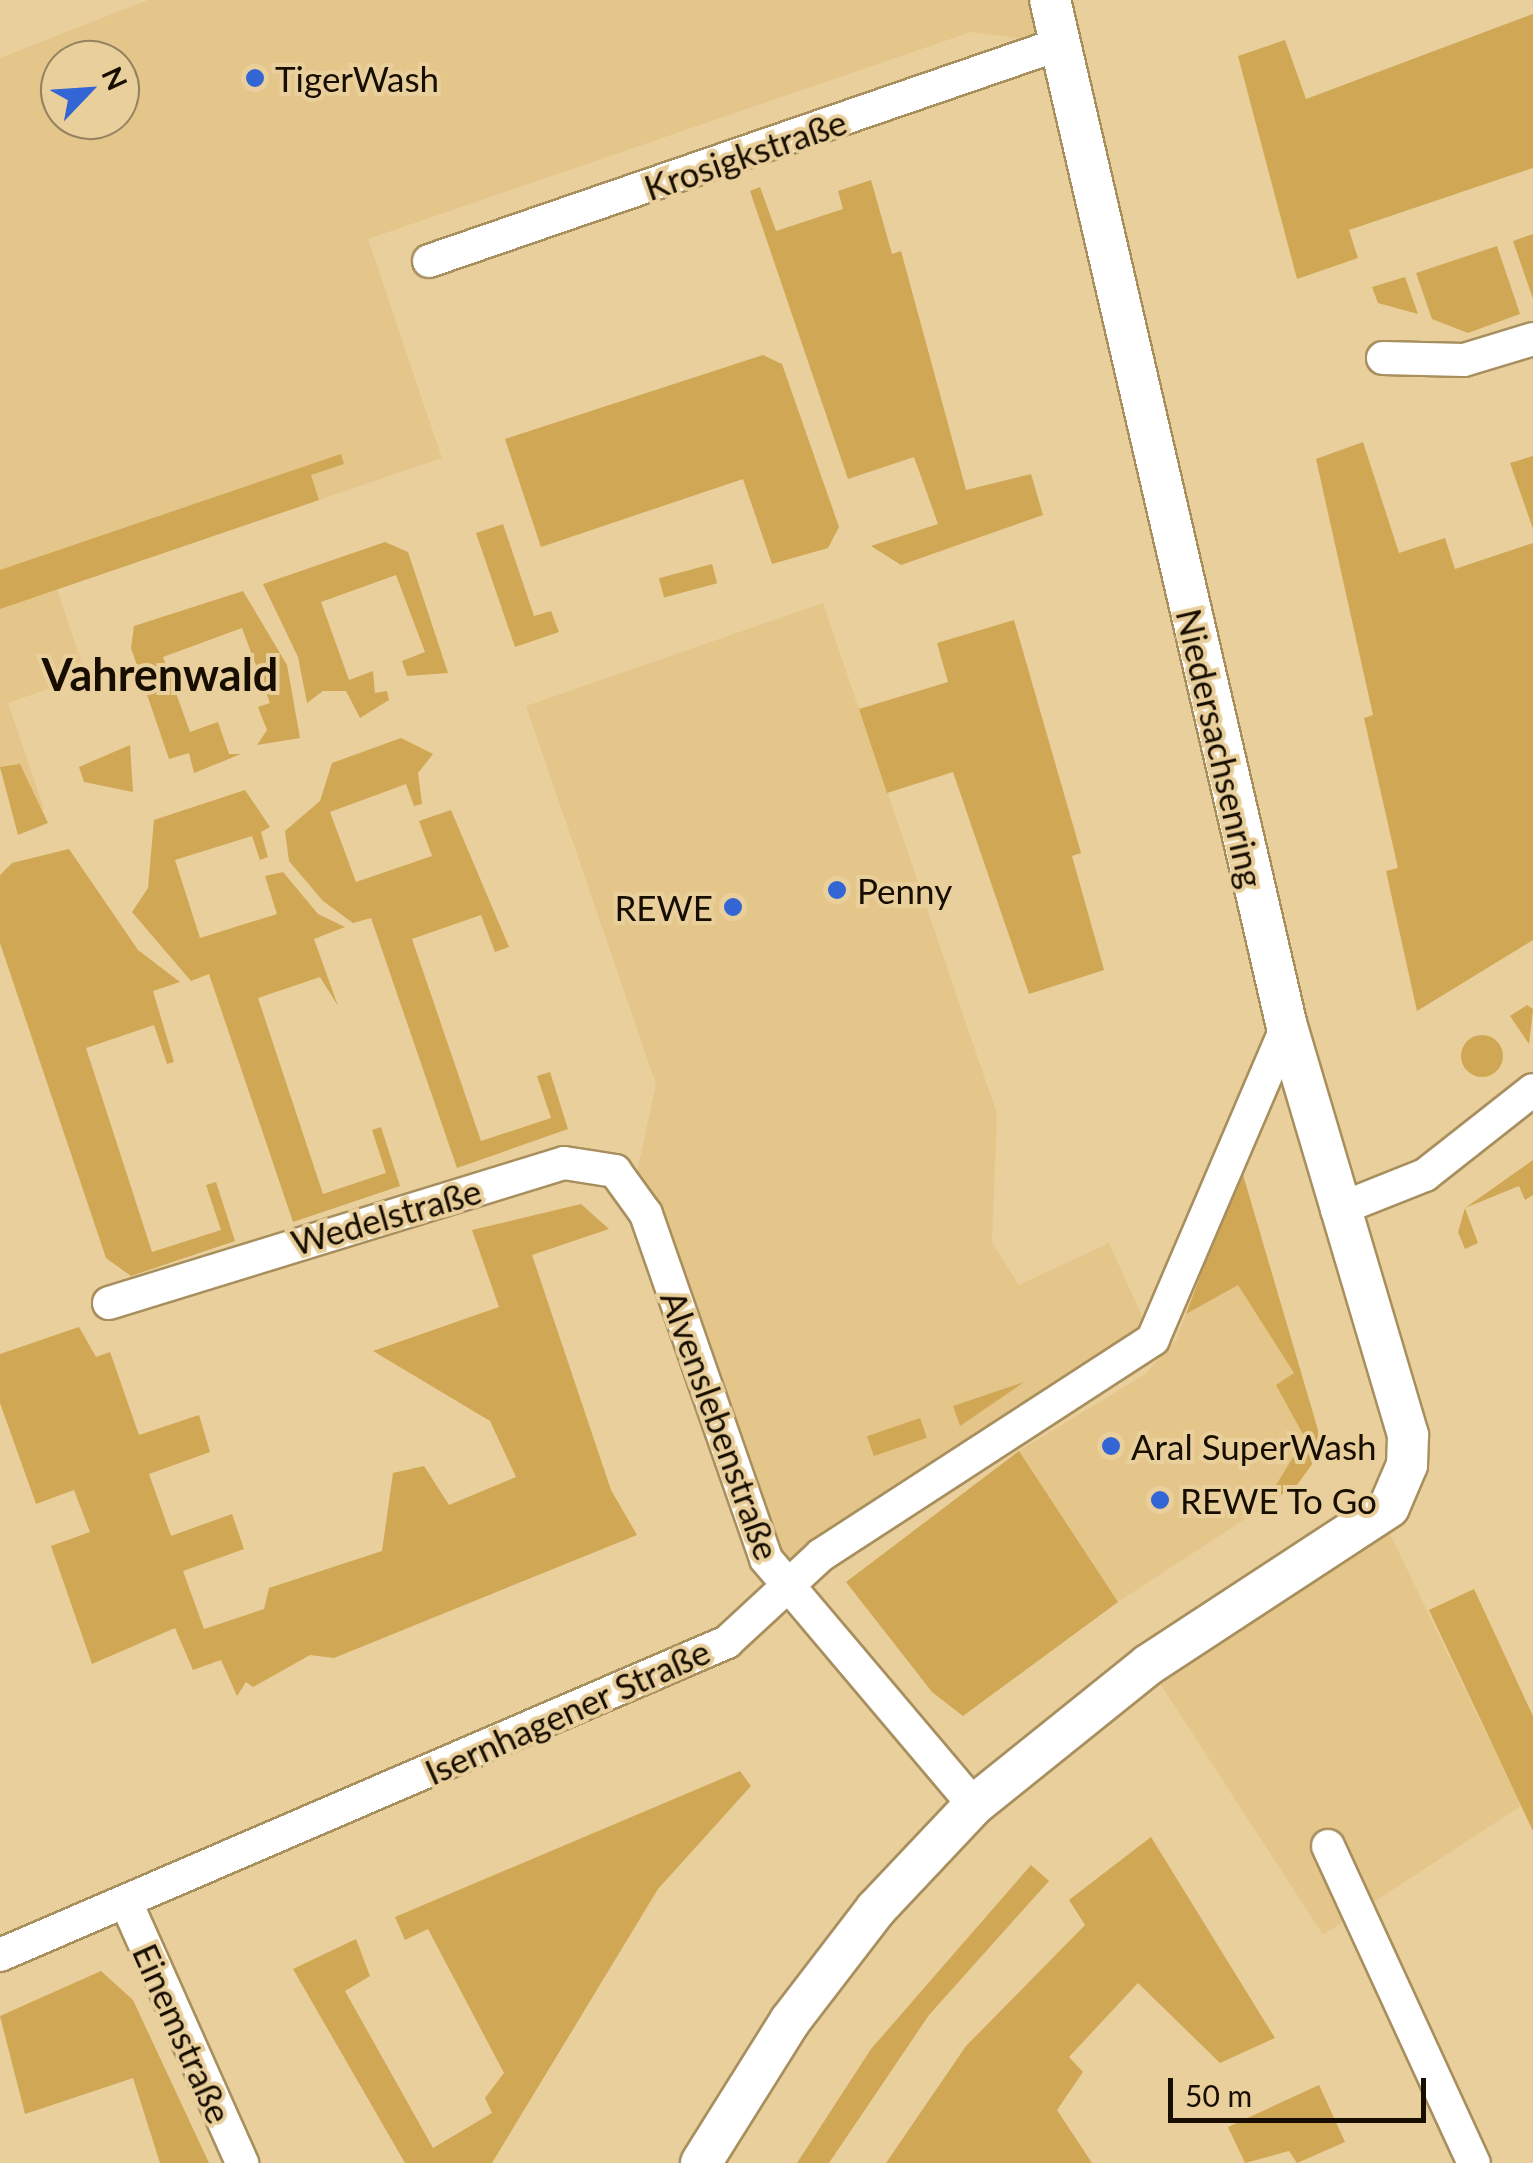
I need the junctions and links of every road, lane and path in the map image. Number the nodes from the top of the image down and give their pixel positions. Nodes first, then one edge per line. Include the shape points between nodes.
1 (1050, 0) edge
2 (1060, 44) junction
3 (429, 261) dead end
4 (1533, 339) edge
5 (1383, 358) dead end
6 (1286, 1027) junction
7 (1533, 1090) edge
8 (1337, 1210) junction
9 (646, 1214) joint
10 (109, 1302) dead end
11 (784, 1590) junction
12 (974, 1805) junction
13 (1328, 1846) dead end
14 (126, 1902) junction
15 (0, 1955) edge
16 (242, 2163) edge
17 (701, 2163) edge
18 (1474, 2163) edge

1 - 2 street, Niedersachsenring
2 - 3 street, Krosigkstraße
2 - 6 street, Niedersachsenring
4 - 5 street via 1464,360
6 - 8 street, Niedersachsenring
6 - 11 street, Isernhagener Straße via 1154,1339 821,1554
7 - 8 street via 1425,1175
8 - 12 street, Niedersachsenring via 1408,1435 1400,1490 1389,1507 1088,1709
9 - 10 street, Wedelstraße via 615,1170 564,1163
9 - 11 street, Alvenslebenstraße
11 - 12 street, Alvenslebenstraße
11 - 14 street, Isernhagener Straße via 728,1642
12 - 17 street via 801,2007
13 - 18 street
14 - 15 street, Isernhagener Straße
14 - 16 street, Einemstraße

